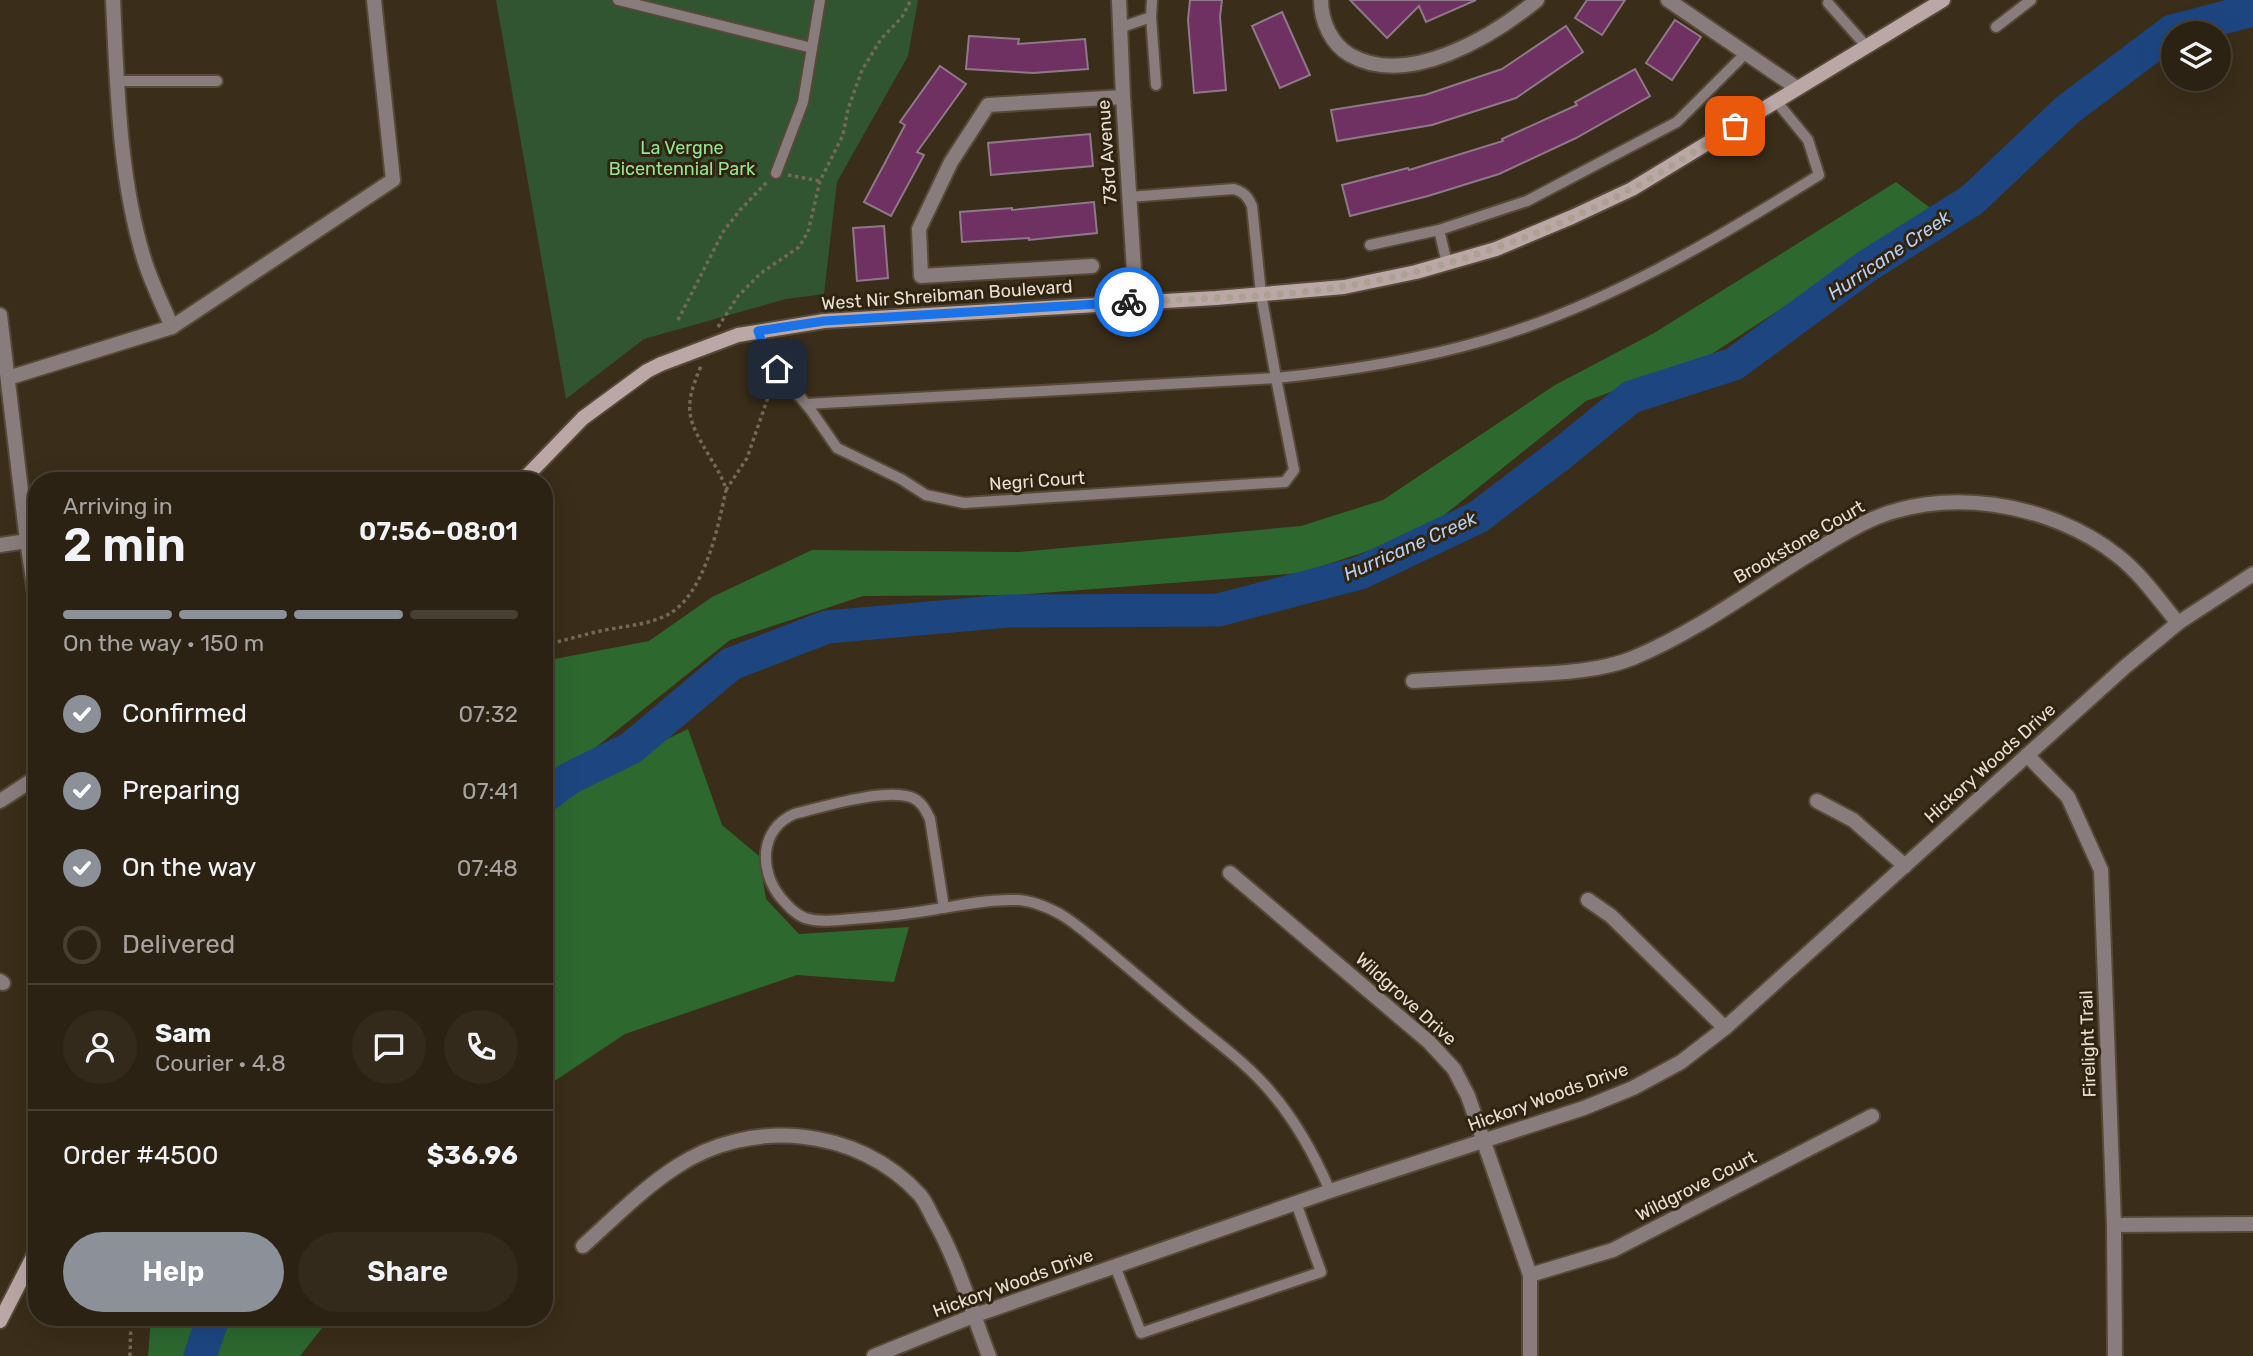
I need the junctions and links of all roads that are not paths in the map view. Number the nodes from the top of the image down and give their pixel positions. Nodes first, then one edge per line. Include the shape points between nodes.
1 (113, 0) edge
2 (374, 0) edge
3 (618, 0) edge
4 (820, 0) edge
5 (1119, 0) edge
6 (1152, 0) edge
7 (1321, 0) edge
8 (1537, 0) edge
9 (1668, 0) edge
10 (1943, 0) edge
11 (2031, 0) edge
12 (1828, 3) dead end
13 (1150, 17) junction
14 (1996, 27) dead end
15 (1119, 28) junction
16 (1867, 47) junction
17 (812, 48) junction
18 (1746, 53) junction
19 (117, 80) junction
20 (217, 81) dead end
21 (1156, 85) dead end
22 (1797, 88) junction
23 (1123, 97) junction
24 (1776, 101) junction
25 (776, 173) road end
26 (1129, 197) junction
27 (1439, 230) junction
28 (1370, 245) dead end
29 (1447, 263) junction
30 (1092, 266) dead end
31 (1261, 294) junction
32 (1136, 302) junction
33 (0, 315) edge
34 (172, 327) junction
35 (758, 331) junction
36 (9, 378) junction
37 (1276, 378) junction
38 (806, 404) junction
39 (531, 472) edge
40 (27, 541) junction
41 (0, 545) edge
42 (28, 548) edge
43 (2253, 574) edge
44 (2178, 622) junction
45 (1413, 681) dead end
46 (2027, 755) junction
47 (28, 783) edge
48 (0, 801) edge
49 (1817, 801) dead end
50 (1905, 866) junction
51 (1230, 873) dead end
52 (1588, 900) dead end
53 (944, 908) junction
54 (1725, 1028) junction
55 (1872, 1116) dead end
56 (1485, 1142) junction
57 (1330, 1191) junction
58 (1296, 1203) junction
59 (2253, 1224) edge
60 (2115, 1225) junction
61 (583, 1246) dead end
62 (1115, 1266) junction
63 (28, 1267) edge
64 (1530, 1275) junction
65 (973, 1316) junction
66 (0, 1321) edge
67 (874, 1356) edge
68 (989, 1356) edge
69 (1530, 1356) edge
70 (2115, 1356) edge

1 - 19 street
2 - 34 street via 393,180
3 - 17 lane
4 - 17 lane
5 - 15 street, 73rd Avenue
6 - 13 lane
7 - 8 street via 1325,25 1343,51 1374,65 1392,67 1457,50 1511,21
9 - 18 street
10 - 16 main road, West Nir Shreibman Boulevard
11 - 14 lane
12 - 16 lane
13 - 15 lane
13 - 21 lane
15 - 23 street, 73rd Avenue
16 - 22 main road, West Nir Shreibman Boulevard
17 - 25 lane via 803,102
18 - 22 street
18 - 27 lane via 1678,122 1527,201
19 - 20 lane
19 - 34 street via 128,188 145,262
22 - 24 main road, West Nir Shreibman Boulevard
23 - 26 street, 73rd Avenue
23 - 30 street via 988,105 951,162 919,229 921,276
24 - 29 main road, West Nir Shreibman Boulevard via 1632,188 1496,249
24 - 37 lane via 1808,140 1819,174 1718,238 1578,306 1485,341 1373,366
26 - 31 lane, Negri Court via 1242,192 1252,206
26 - 32 street, 73rd Avenue
27 - 28 lane
27 - 29 lane
29 - 31 main road, West Nir Shreibman Boulevard via 1344,287
31 - 32 main road, West Nir Shreibman Boulevard
31 - 37 lane, Negri Court
32 - 35 main road, West Nir Shreibman Boulevard via 824,321
33 - 36 street
34 - 36 street
35 - 38 lane, Negri Court via 767,357
35 - 39 main road, West Nir Shreibman Boulevard, bridge via 647,371 583,418
36 - 40 street
37 - 38 lane
37 - 38 lane, Negri Court via 1294,470 1285,482 964,503 926,495 837,448
40 - 41 street
40 - 42 street
43 - 44 street, Hickory Woods Drive
44 - 45 street, Brookstone Court via 2118,556 2087,536 2043,515 1982,504 1943,504 1903,509 1864,523 1682,634 1631,659 1571,673
44 - 46 street, Hickory Woods Drive
46 - 50 street, Hickory Woods Drive
46 - 60 street, Firelight Trail via 2068,797 2101,870
47 - 48 street
49 - 50 street via 1853,820
50 - 54 street, Hickory Woods Drive
51 - 56 street, Wildgrove Drive via 1429,1042 1454,1069
52 - 54 street via 1611,916
53 - 53 lane via 821,921 805,918 773,888 765,860 768,840 774,828 794,814 873,796 916,799 930,819
53 - 57 lane via 1019,900 1049,909 1078,926 1270,1091 1303,1138
54 - 56 street, Hickory Woods Drive via 1681,1062 1633,1088
55 - 64 street, Wildgrove Court via 1613,1250
56 - 57 street, Hickory Woods Drive
56 - 64 street, Wildgrove Drive
57 - 58 street, Hickory Woods Drive
58 - 62 street, Hickory Woods Drive
58 - 62 lane via 1321,1272 1142,1333
59 - 60 street
60 - 70 street, Firelight Trail
61 - 65 street via 677,1166 711,1148 749,1136 813,1137 871,1158 921,1196 949,1246
62 - 65 street, Hickory Woods Drive
63 - 66 main road
64 - 69 street, Wildgrove Drive
65 - 67 street, Hickory Woods Drive
65 - 68 street

